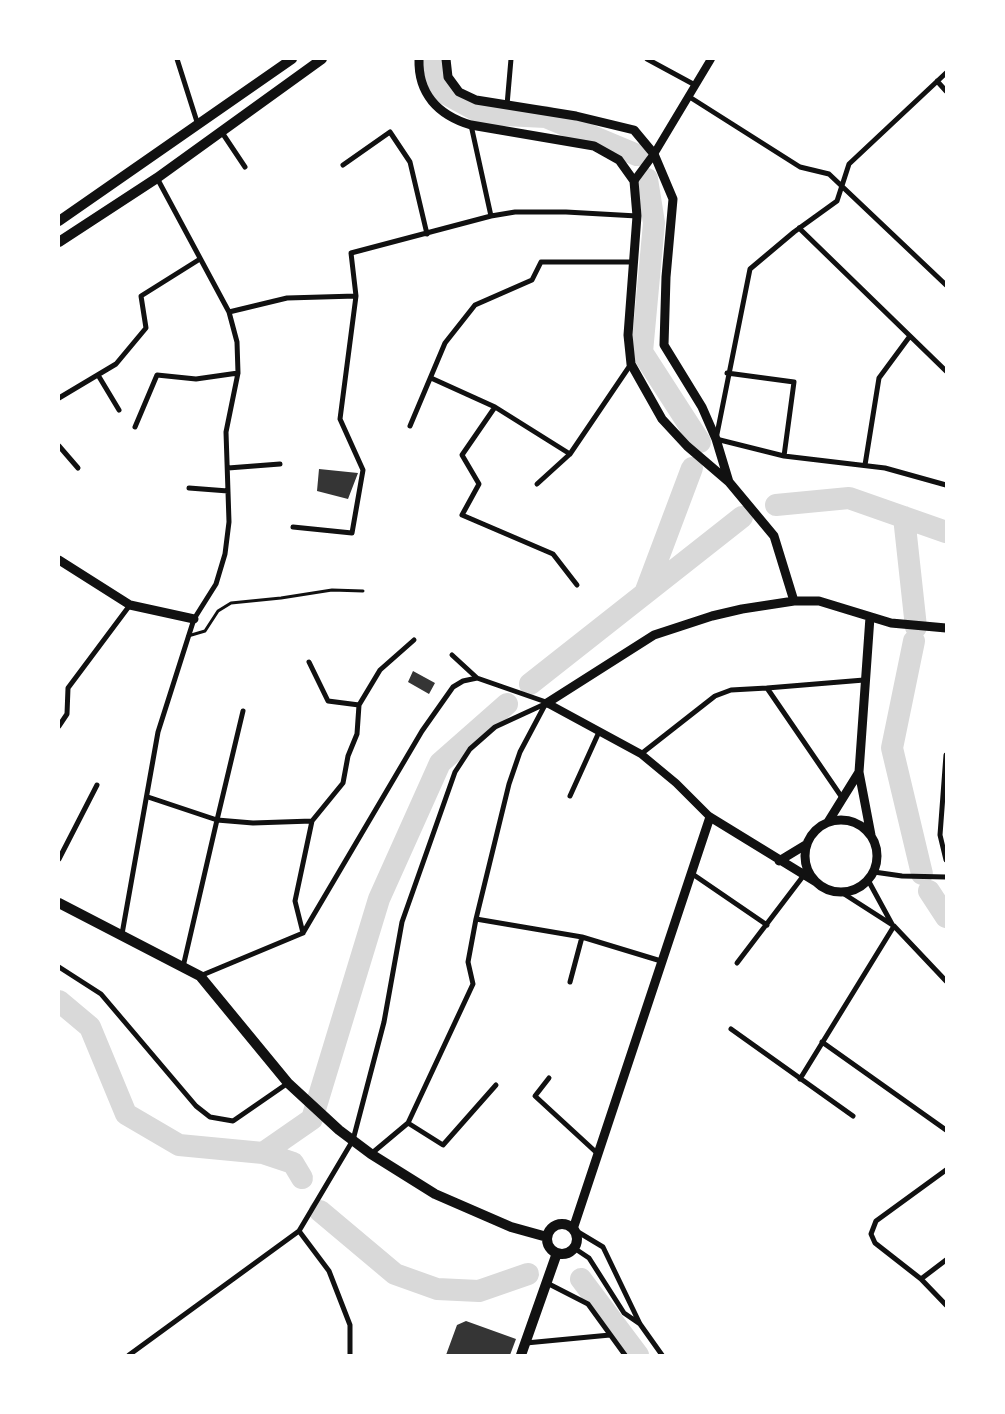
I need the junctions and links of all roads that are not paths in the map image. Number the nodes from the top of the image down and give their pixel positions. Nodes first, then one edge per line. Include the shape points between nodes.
1 (177, 59) edge
2 (292, 59) edge
3 (322, 59) edge
4 (419, 59) edge
5 (446, 59) edge
6 (512, 59) edge
7 (646, 59) edge
8 (711, 59) edge
9 (946, 73) edge
10 (937, 82) junction
11 (695, 85) junction
12 (946, 91) edge
13 (688, 96) junction
14 (508, 104) junction
15 (198, 125) junction
16 (471, 125) junction
17 (220, 131) junction
18 (654, 154) junction
19 (343, 165) dead end
20 (245, 167) dead end
21 (157, 178) junction
22 (634, 181) junction
23 (842, 186) junction
24 (491, 216) junction
25 (637, 216) junction
26 (59, 221) edge
27 (799, 228) junction
28 (426, 234) junction
29 (59, 242) edge
30 (200, 259) junction
31 (633, 262) junction
32 (946, 285) edge
33 (356, 296) junction
34 (229, 312) junction
35 (910, 336) junction
36 (631, 364) junction
37 (946, 371) edge
38 (238, 373) junction
39 (728, 374) junction
40 (98, 375) junction
41 (431, 378) junction
42 (59, 398) edge
43 (495, 407) junction
44 (120, 410) dead end
45 (410, 426) dead end
46 (135, 427) dead end
47 (716, 439) junction
48 (59, 446) edge
49 (570, 454) junction
50 (784, 456) junction
51 (280, 464) dead end
52 (865, 465) junction
53 (78, 468) dead end
54 (228, 468) junction
55 (729, 482) junction
56 (537, 484) dead end
57 (946, 485) edge
58 (189, 488) dead end
59 (228, 491) junction
60 (293, 527) dead end
61 (59, 560) edge
62 (578, 586) dead end
63 (363, 591) dead end
64 (794, 602) junction
65 (130, 605) junction
66 (870, 617) junction
67 (194, 619) junction
68 (946, 628) edge
69 (188, 636) junction
70 (414, 640) dead end
71 (452, 655) dead end
72 (309, 662) dead end
73 (477, 678) junction
74 (864, 680) junction
75 (767, 688) junction
76 (547, 703) junction
77 (359, 705) junction
78 (243, 711) dead end
79 (59, 726) edge
80 (599, 732) junction
81 (641, 754) junction
82 (946, 755) edge
83 (859, 772) junction
84 (945, 775) edge
85 (97, 785) dead end
86 (570, 796) dead end
87 (148, 797) junction
88 (843, 799) junction
89 (710, 817) junction
90 (217, 820) junction
91 (312, 821) junction
92 (828, 822) junction
93 (940, 835) junction
94 (872, 836) junction
95 (946, 838) edge
96 (807, 844) junction
97 (59, 859) edge
98 (946, 860) edge
99 (779, 861) junction
100 (691, 872) junction
101 (874, 872) junction
102 (804, 875) junction
103 (946, 877) edge
104 (868, 880) junction
105 (816, 882) junction
106 (841, 892) junction
107 (59, 903) edge
108 (476, 919) junction
109 (766, 925) junction
110 (894, 926) junction
111 (303, 933) junction
112 (122, 934) junction
113 (582, 937) junction
114 (661, 961) junction
115 (737, 963) dead end
116 (59, 967) edge
117 (183, 968) junction
118 (200, 976) junction
119 (570, 982) dead end
120 (946, 982) edge
121 (732, 1029) dead end
122 (822, 1042) junction
123 (549, 1078) dead end
124 (800, 1079) junction
125 (288, 1083) junction
126 (496, 1085) dead end
127 (853, 1116) dead end
128 (408, 1123) junction
129 (946, 1130) edge
130 (353, 1140) junction
131 (371, 1154) junction
132 (598, 1154) junction
133 (946, 1170) edge
134 (573, 1228) junction
135 (299, 1231) junction
136 (547, 1237) junction
137 (574, 1248) junction
138 (557, 1253) junction
139 (946, 1260) edge
140 (921, 1279) junction
141 (547, 1282) junction
142 (946, 1305) edge
143 (640, 1324) junction
144 (610, 1334) junction
145 (525, 1343) junction
146 (129, 1355) edge
147 (350, 1355) edge
148 (521, 1355) edge
149 (625, 1355) edge
150 (662, 1355) edge

1 - 15 street
2 - 15 main road
3 - 17 main road
4 - 16 main road via 418,73 424,92 439,110 454,120
5 - 14 main road via 448,77 459,92 476,100
6 - 14 street
7 - 11 street
8 - 11 street
9 - 10 street
10 - 12 street
10 - 23 street via 848,164
11 - 13 street
13 - 18 street
13 - 23 street via 800,167 829,174
14 - 18 main road via 634,130
15 - 26 main road
16 - 22 main road via 594,146 619,160
16 - 24 street
17 - 20 street
17 - 21 main road
18 - 22 street
18 - 47 main road via 673,199 664,345 702,407
19 - 28 street via 390,132 410,162
21 - 29 main road
21 - 30 street
22 - 25 main road
23 - 27 street via 838,201
23 - 32 street
24 - 25 street via 515,212 566,212
24 - 28 street
25 - 31 main road
27 - 35 street
27 - 39 street via 750,268
28 - 33 street via 351,252
30 - 34 street
30 - 40 street via 141,296 146,328 116,364
31 - 36 main road via 628,335
31 - 41 street via 541,262 532,280 475,305 445,343
33 - 34 street via 287,298
33 - 60 street via 340,419 363,470 352,532
34 - 38 street via 237,342
35 - 37 street
35 - 52 street via 879,378
36 - 49 street
36 - 55 main road via 662,419 687,446
38 - 46 street via 196,379 157,375
38 - 54 street via 226,432
39 - 47 street
39 - 50 street via 794,382
40 - 42 street
40 - 44 street
41 - 43 street
41 - 45 street
43 - 49 street
43 - 62 street via 462,455 479,484 462,515 553,554
47 - 50 street
47 - 55 main road
48 - 53 street
49 - 56 street
50 - 52 street
51 - 54 street
52 - 57 street
54 - 59 street
55 - 64 main road via 774,536
58 - 59 street
59 - 67 street via 225,554 216,584
61 - 65 main road
63 - 69 lane via 332,590 231,603 218,611 205,631
64 - 66 main road via 819,601
64 - 76 main road via 712,616 654,636
65 - 67 main road
65 - 79 street via 68,688 66,714
66 - 68 main road via 891,623
66 - 74 main road
67 - 69 street
69 - 87 street via 158,732
70 - 77 street via 380,670
71 - 73 street
72 - 77 street via 328,701
73 - 76 street
73 - 111 street via 453,687 422,731
74 - 75 street
74 - 83 main road
75 - 81 street via 731,690 715,696
75 - 88 street
76 - 80 street
76 - 108 street via 520,752 509,784
76 - 130 street via 495,726 470,749 456,772 402,922 384,1022
77 - 91 street via 357,734 348,756 343,783
78 - 90 street
80 - 81 street
80 - 86 street
81 - 89 street
82 - 84 street
83 - 88 main road
83 - 94 main road
84 - 93 street
85 - 97 street
87 - 90 street
87 - 112 street
88 - 92 main road
89 - 99 main road
89 - 100 main road
90 - 91 street via 254,823
90 - 117 street
91 - 111 street via 295,901
92 - 94 main road via 852,821
92 - 96 main road
93 - 95 street
93 - 98 street
94 - 101 main road via 877,859
96 - 99 main road
96 - 105 main road via 806,864
99 - 102 main road
100 - 109 street
100 - 114 main road
101 - 103 street
101 - 104 main road
102 - 105 main road
102 - 109 street
104 - 106 main road via 860,887
104 - 110 street
105 - 106 main road
106 - 110 street
107 - 112 main road
108 - 113 street
108 - 128 street via 468,962 473,984
109 - 115 street
110 - 120 street
110 - 122 street
111 - 118 street
112 - 117 main road
113 - 114 street
113 - 119 street
114 - 132 main road
116 - 125 street via 101,994 196,1106 210,1117 233,1121
117 - 118 main road
118 - 125 main road
121 - 124 street
122 - 124 street
122 - 129 street
123 - 132 street via 535,1096
124 - 127 street
125 - 130 main road
126 - 128 street via 443,1145
128 - 131 street
130 - 131 main road
130 - 135 street
131 - 136 main road via 435,1194 511,1227
132 - 134 main road
133 - 140 street via 876,1221 871,1234 875,1243
134 - 136 main road via 565,1224 555,1225
134 - 137 main road via 577,1238
134 - 143 street via 603,1247
135 - 146 street
135 - 147 street via 329,1271 350,1325
136 - 138 main road via 549,1247
137 - 138 main road via 566,1254
137 - 143 street via 589,1258 624,1313
138 - 141 main road
139 - 140 street
140 - 142 street
141 - 144 street via 588,1304
141 - 145 main road
143 - 150 street
144 - 145 street
144 - 149 street
145 - 148 main road

